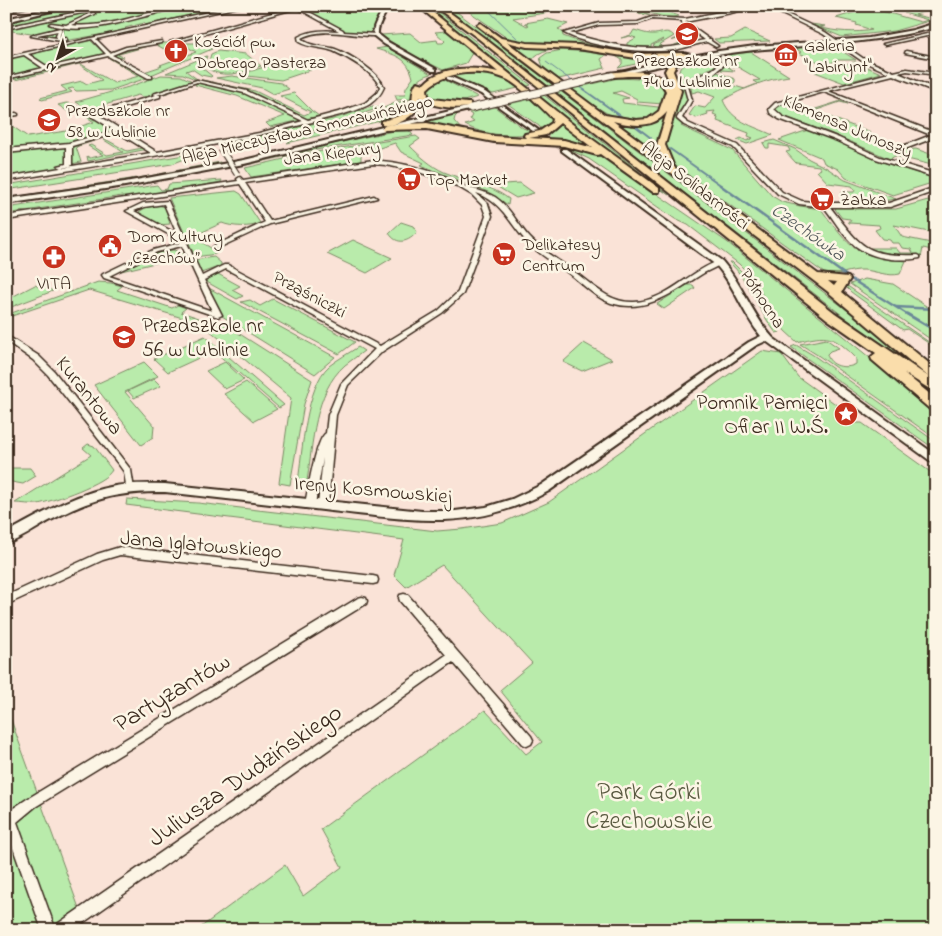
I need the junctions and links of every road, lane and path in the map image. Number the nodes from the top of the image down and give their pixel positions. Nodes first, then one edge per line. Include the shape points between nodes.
1 (31, 6) edge
2 (55, 6) edge
3 (68, 6) edge
4 (130, 6) edge
5 (150, 6) edge
6 (180, 6) edge
7 (240, 6) edge
8 (385, 6) edge
9 (421, 6) edge
10 (437, 6) edge
11 (723, 6) edge
12 (767, 6) edge
13 (297, 7) edge
14 (751, 7) edge
15 (165, 8) edge
16 (731, 8) junction
17 (738, 9) junction
18 (103, 10) junction
19 (6, 11) edge
20 (723, 14) junction
21 (33, 16) dead end
22 (6, 19) edge
23 (44, 20) junction
24 (473, 20) dead end
25 (685, 20) junction
26 (51, 24) junction
27 (936, 25) edge
28 (67, 26) junction
29 (101, 26) junction
30 (334, 27) junction
31 (6, 28) edge
32 (60, 29) junction
33 (133, 30) junction
34 (330, 32) junction
35 (11, 33) dead end
36 (936, 33) edge
37 (349, 34) junction
38 (906, 34) junction
39 (376, 35) junction
40 (496, 37) junction
41 (916, 37) junction
42 (59, 38) junction
43 (93, 38) junction
44 (149, 38) dead end
45 (710, 40) junction
46 (172, 42) dead end
47 (837, 42) junction
48 (885, 44) dead end
49 (716, 46) tunnel mouth
50 (474, 47) junction
51 (906, 52) dead end
52 (27, 55) junction
53 (37, 55) dead end
54 (108, 55) junction
55 (686, 56) junction
56 (722, 56) dead end
57 (936, 58) edge
58 (6, 60) edge
59 (537, 68) junction
60 (48, 70) junction
61 (434, 70) dead end
62 (892, 73) junction
63 (610, 74) junction
64 (936, 74) edge
65 (150, 77) dead end
66 (6, 78) edge
67 (449, 78) dead end
68 (514, 81) junction
69 (6, 82) edge
70 (823, 90) junction
71 (936, 91) edge
72 (469, 106) junction
73 (82, 108) dead end
74 (594, 111) junction
75 (552, 112) junction
76 (16, 114) dead end
77 (94, 115) junction
78 (6, 116) edge
79 (310, 122) junction
80 (383, 126) junction
81 (535, 130) tunnel mouth
82 (108, 134) dead end
83 (936, 135) edge
84 (216, 142) junction
85 (68, 145) junction
86 (905, 147) dead end
87 (175, 149) joint
88 (221, 149) joint
89 (564, 150) tunnel mouth
90 (6, 151) edge
91 (155, 153) junction
92 (618, 163) junction
93 (674, 171) junction
94 (6, 174) edge
95 (237, 174) joint
96 (936, 176) edge
97 (6, 179) edge
98 (242, 182) junction
99 (464, 188) junction
100 (936, 189) edge
101 (6, 196) edge
102 (374, 198) dead end
103 (6, 202) edge
104 (826, 205) junction
105 (6, 218) edge
106 (268, 223) junction
107 (183, 241) junction
108 (216, 247) dead end
109 (918, 257) dead end
110 (760, 259) junction
111 (719, 263) junction
112 (815, 277) junction
113 (200, 280) junction
114 (833, 291) junction
115 (831, 316) junction
116 (6, 337) edge
117 (766, 337) junction
118 (380, 349) junction
119 (936, 363) edge
120 (936, 376) edge
121 (936, 389) edge
122 (936, 408) edge
123 (330, 427) junction
124 (936, 461) edge
125 (130, 489) junction
126 (310, 504) junction
127 (323, 505) junction
128 (6, 538) edge
129 (373, 580) dead end
130 (404, 598) dead end
131 (6, 601) edge
132 (362, 601) dead end
133 (454, 656) junction
134 (527, 740) dead end
135 (7, 817) edge
136 (49, 930) edge
137 (61, 930) edge

1 - 19 street
2 - 22 street
3 - 22 street
4 - 18 street
5 - 15 street
6 - 15 street
7 - 33 street
8 - 39 street via 386,10 375,27
9 - 50 main road
10 - 110 main road, Aleja Solidarności
11 - 16 street
12 - 47 street
13 - 30 street
13 - 46 street
14 - 17 street
15 - 29 street via 157,14
16 - 17 street
16 - 20 street
17 - 20 street
18 - 23 street
18 - 28 street
20 - 25 street
21 - 23 street
23 - 26 street
23 - 31 street
24 - 40 main road, Aleja Solidarności
25 - 45 street via 683,22
25 - 45 street via 652,18 638,23 599,24 566,33 594,42 639,48 669,49
26 - 28 street
26 - 35 street
27 - 38 main road, Aleja Mieczysława Smorawińskiego
28 - 29 street
28 - 32 street
29 - 42 street
30 - 34 street
30 - 37 street
32 - 42 street
32 - 42 street via 31,36
33 - 42 street
33 - 43 street
34 - 37 street
34 - 79 street via 308,34 299,40 334,50 356,62 376,76 381,90 367,104
36 - 41 street
37 - 39 street
38 - 41 street
38 - 47 main road, Aleja Mieczysława Smorawińskiego
39 - 61 street
40 - 55 main road via 527,45 585,48 631,56
40 - 59 main road, Aleja Solidarności
41 - 48 street
43 - 52 street
43 - 54 street
44 - 54 street via 158,42
45 - 49 street
47 - 55 main road, Aleja Mieczysława Smorawińskiego
47 - 62 street via 860,59
50 - 68 main road
50 - 80 main road via 471,61 423,81 416,88 413,109
51 - 57 street
52 - 53 street
52 - 58 street
52 - 60 street
54 - 60 street
54 - 65 street
55 - 63 main road, Aleja Mieczysława Smorawińskiego
55 - 93 main road via 669,70 677,94 661,145
56 - 104 street via 723,63 719,68 686,86 691,98 679,120 738,148 784,196 802,203
59 - 63 main road via 540,56 556,50 578,49 607,54 619,63
59 - 74 main road, Aleja Solidarności
60 - 66 street
60 - 69 street
62 - 64 street, Klemensa Junoszy via 910,70
62 - 70 street, Klemensa Junoszy
62 - 71 street
63 - 72 main road, Aleja Mieczysława Smorawińskiego, bridge
63 - 74 main road via 644,75 666,83 670,91 663,112 651,120 633,122
67 - 81 street via 483,93
68 - 72 main road via 493,73 466,72 438,77 424,89 424,97 433,102
68 - 75 main road
70 - 83 street
70 - 96 street, Klemensa Junoszy via 777,104 771,107 771,111 878,158
72 - 75 main road via 458,117 462,126 484,134 508,137 552,129 558,122
72 - 80 main road, Aleja Mieczysława Smorawińskiego
73 - 77 street
74 - 93 main road, Aleja Solidarności
75 - 92 main road
76 - 78 street
77 - 79 street via 158,96 153,93 197,82 245,92
77 - 91 street
79 - 84 street
80 - 92 main road via 427,126 494,139 564,143 591,150
80 - 101 main road, Aleja Mieczysława Smorawińskiego via 173,170
80 - 103 main road, Aleja Mieczysława Smorawińskiego via 199,171
82 - 85 street
83 - 86 street
84 - 87 street
84 - 88 street
85 - 90 street
85 - 94 street via 69,165
87 - 91 street
88 - 95 street, bridge
89 - 111 street, Północna
91 - 97 street
92 - 110 main road
93 - 112 main road, Aleja Solidarności
95 - 98 street
98 - 99 street, Jana Kiepury via 347,164 379,162 414,168
98 - 105 street, Jana Kiepury
98 - 106 street
99 - 111 street via 495,198 532,244 592,291 613,302 638,304 654,300
99 - 118 street, Jana Kiepury via 486,205 489,216 461,293 440,312
100 - 104 street via 890,204
102 - 106 street
104 - 109 street via 862,248 890,256
106 - 108 street
107 - 107 street via 166,202 143,205 129,211
107 - 113 street
107 - 113 street via 105,275 218,315
110 - 115 main road, Aleja Solidarności
111 - 117 street, Północna
112 - 114 main road, Aleja Solidarności
112 - 114 main road via 844,279
113 - 118 street, Prząśniczki via 226,266
114 - 119 main road
114 - 120 main road, Aleja Solidarności
115 - 121 main road, Aleja Solidarności
115 - 122 main road
116 - 125 street, Kurantowa via 36,358 67,392 128,472
117 - 124 street, Północna
117 - 127 street, Ireny Kosmowskiej via 545,488 515,504 485,513 448,517
118 - 123 street, Jana Kiepury via 345,384 334,407
123 - 126 street, Jana Kiepury via 320,453
123 - 127 street, Jana Kiepury
125 - 126 street, Ireny Kosmowskiej via 165,488
125 - 128 street, Ireny Kosmowskiej via 90,498
126 - 127 street, Ireny Kosmowskiej
129 - 131 street, Jana Iglatowskiego via 120,551 100,557
130 - 133 street
132 - 135 street, Partyzantów
133 - 134 street
133 - 137 street, Juliusza Dudzińskiego
135 - 136 street

